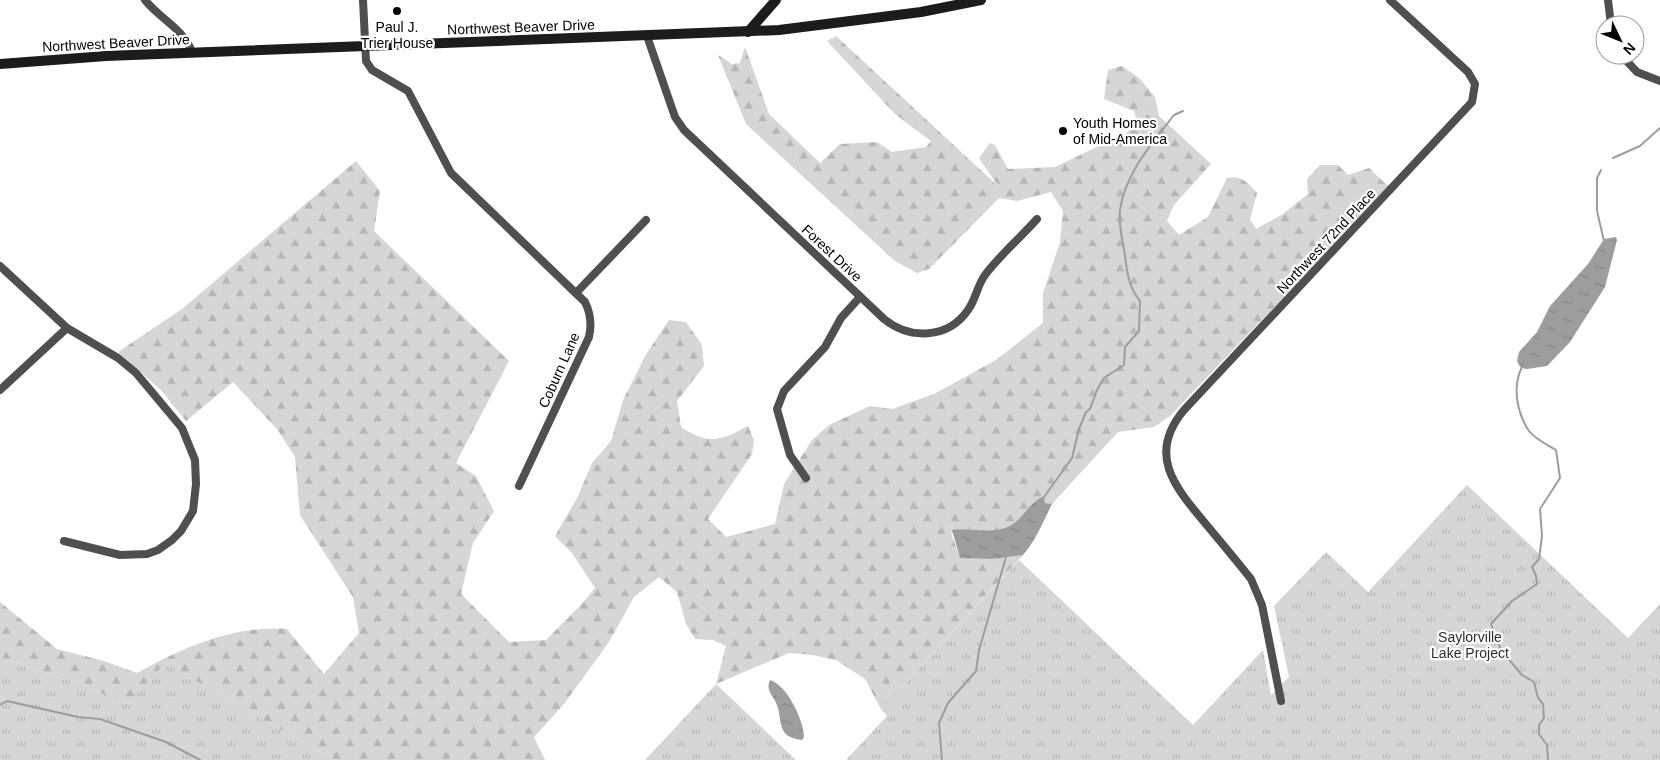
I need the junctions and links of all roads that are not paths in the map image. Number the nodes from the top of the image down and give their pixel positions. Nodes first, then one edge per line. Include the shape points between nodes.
1 (145, 0) edge
2 (363, 0) edge
3 (776, 0) edge
4 (981, 0) edge
5 (1390, 0) edge
6 (1608, 0) edge
7 (1610, 15) edge
8 (748, 32) junction
9 (647, 36) junction
10 (365, 47) junction
11 (192, 52) junction
12 (0, 64) edge
13 (1630, 65) edge
14 (1660, 82) edge
15 (1037, 219) dead end
16 (646, 220) dead end
17 (0, 266) edge
18 (576, 293) junction
19 (860, 296) junction
20 (67, 328) junction
21 (0, 390) edge
22 (806, 478) dead end
23 (519, 486) dead end
24 (64, 541) dead end
25 (1281, 701) dead end

1 - 11 street via 182,35
2 - 10 street, Coburn Lane
3 - 8 main road
4 - 8 main road, Northwest Beaver Drive via 921,12
5 - 25 street, Northwest 72nd Place via 1468,72 1475,84 1469,107 1184,410 1167,442 1169,475 1183,497 1251,579 1262,605
6 - 7 street
8 - 9 main road, Northwest Beaver Drive
9 - 10 main road, Northwest Beaver Drive
9 - 19 street, Forest Drive via 675,117 684,130
10 - 11 main road, Northwest Beaver Drive
10 - 18 street, Coburn Lane via 366,61 372,70 402,86 412,97 451,173
11 - 12 main road, Northwest Beaver Drive
13 - 14 street via 1637,72
15 - 19 street, Forest Drive via 989,270 969,310 948,328 920,334 901,330
16 - 18 street
17 - 20 street
18 - 23 street, Coburn Lane via 591,318 589,337
19 - 22 street via 825,347 784,392 776,409 790,455
20 - 21 street
20 - 24 street via 118,358 136,373 182,428 192,449 196,472 194,505 188,522 158,550 147,554 120,555

